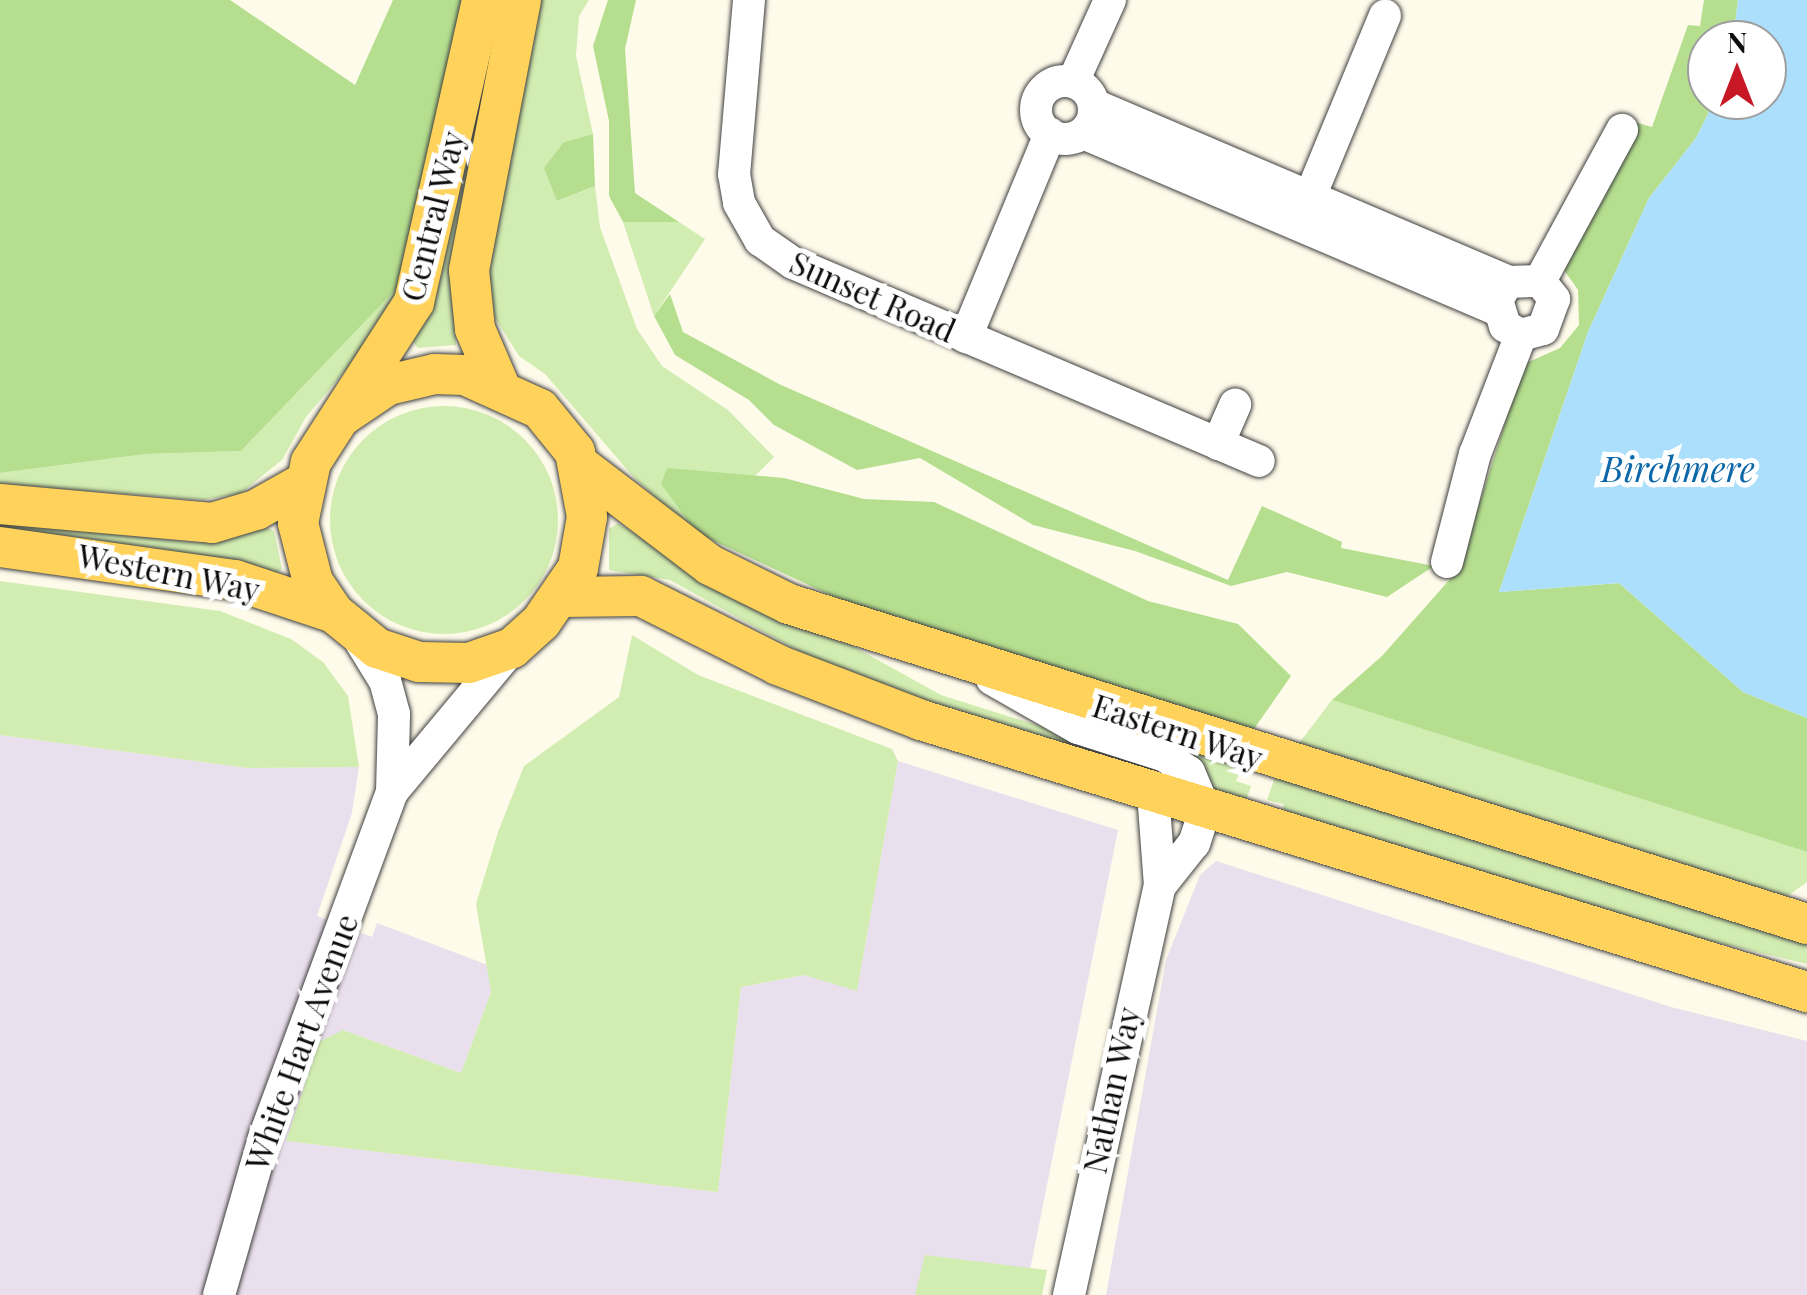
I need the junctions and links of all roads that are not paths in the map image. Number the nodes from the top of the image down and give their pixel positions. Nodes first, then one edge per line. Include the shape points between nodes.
1 (482, 0) edge
2 (521, 0) edge
3 (749, 0) edge
4 (1110, 0) edge
5 (1385, 16) dead end
6 (1075, 114) junction
7 (1622, 130) dead end
8 (1304, 211) junction
9 (1515, 291) junction
10 (1521, 334) junction
11 (966, 337) junction
12 (500, 386) junction
13 (1235, 405) dead end
14 (342, 416) junction
15 (1218, 444) junction
16 (1259, 461) dead end
17 (583, 468) junction
18 (302, 484) junction
19 (0, 504) edge
20 (0, 547) edge
21 (1447, 562) dead end
22 (561, 597) junction
23 (345, 624) junction
24 (512, 648) junction
25 (956, 659) junction
26 (392, 792) junction
27 (1153, 793) junction
28 (1205, 810) junction
29 (1160, 886) junction
30 (1807, 924) edge
31 (1807, 992) edge
32 (219, 1295) edge
33 (1069, 1295) edge

1 - 14 main road, Central Way via 414,302
2 - 12 main road, Central Way via 469,270 475,329
3 - 11 street, Sunset Road via 734,174 748,225 781,257
4 - 6 street
5 - 8 street
6 - 8 street
6 - 11 street
7 - 9 street
8 - 9 street
9 - 10 street via 1505,326
9 - 10 street via 1554,298 1550,321
10 - 21 street via 1475,454
11 - 15 street, Sunset Road
12 - 14 main road via 435,374 388,386
12 - 17 main road via 540,409
13 - 15 street
14 - 18 main road
15 - 16 street, Sunset Road
17 - 22 main road via 585,541
17 - 25 main road, Eastern Way via 671,538 749,586
18 - 19 main road, Western Way via 256,510 212,524
18 - 23 main road via 302,549
20 - 23 main road, Western Way via 235,580
22 - 24 main road
22 - 27 main road, Eastern Way via 641,596 830,687
23 - 24 main road via 419,662 469,663
23 - 26 street, White Hart Avenue via 385,680 394,714
24 - 26 street, White Hart Avenue
25 - 28 street via 1078,728 1176,761 1189,772
25 - 30 main road, Eastern Way
26 - 32 street, White Hart Avenue via 264,1138
27 - 28 main road, Eastern Way
27 - 29 street, Nathan Way
28 - 29 street, Nathan Way via 1194,842
28 - 31 main road, Eastern Way
29 - 33 street, Nathan Way

